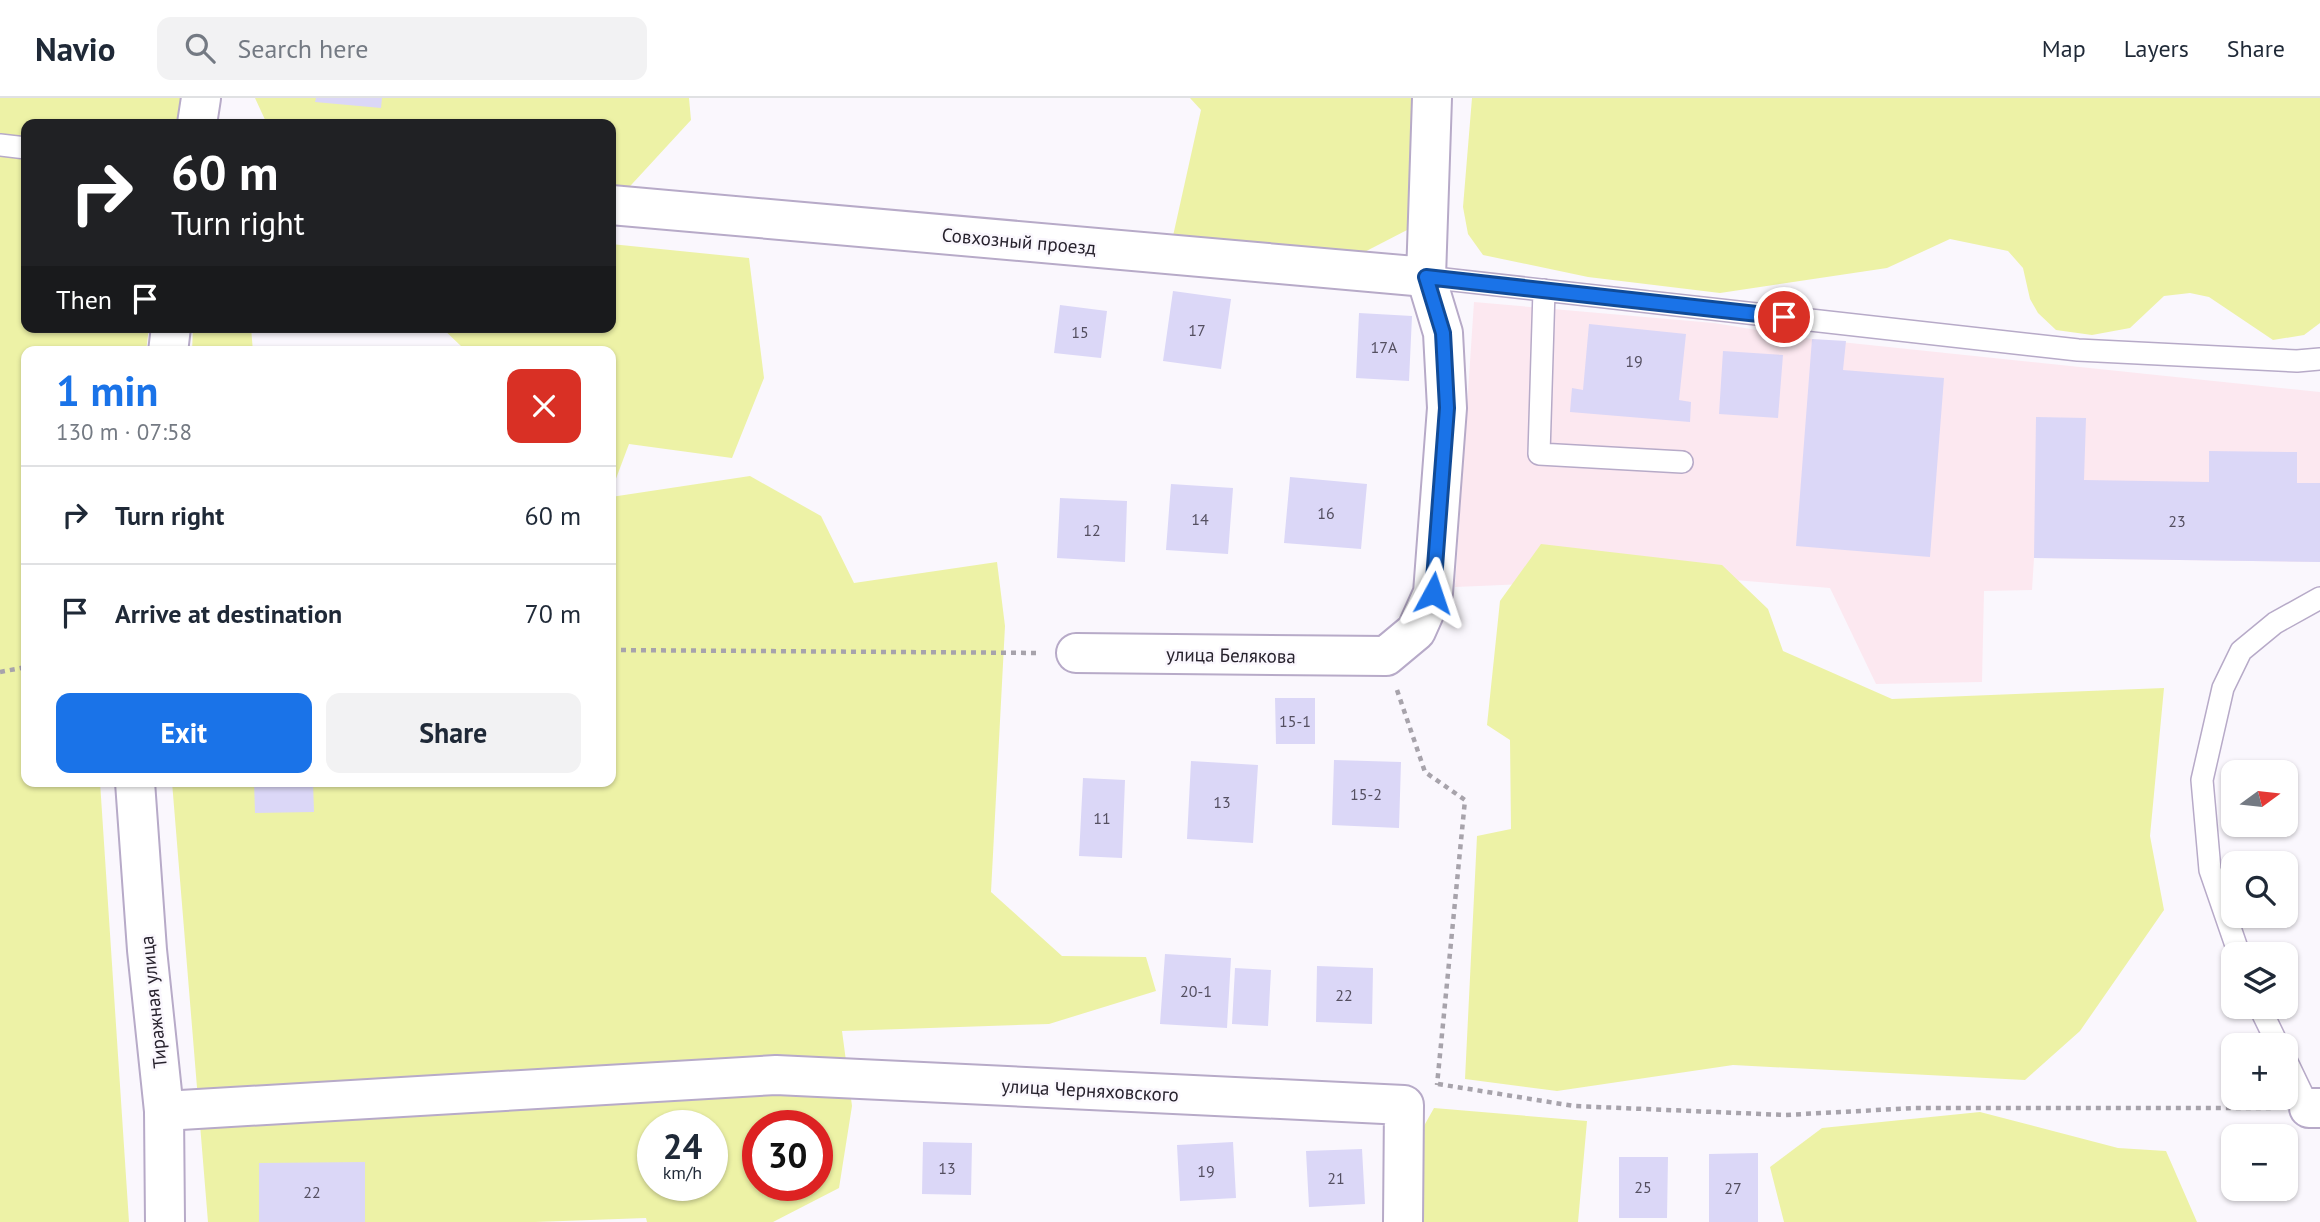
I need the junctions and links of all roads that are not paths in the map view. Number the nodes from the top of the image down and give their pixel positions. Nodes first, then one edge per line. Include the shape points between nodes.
1 (201, 98) edge
2 (1432, 98) edge
3 (198, 119) edge
4 (0, 145) edge
5 (21, 147) edge
6 (616, 205) edge
7 (1426, 277) junction
8 (1544, 290) junction
9 (2320, 359) edge
10 (1682, 461) dead end
11 (2320, 598) edge
12 (1076, 653) road end
13 (135, 787) edge
14 (2235, 942) edge
15 (2298, 1080) edge
16 (2315, 1108) edge
17 (164, 1111) junction
18 (165, 1222) edge
19 (1403, 1222) edge

1 - 3 street
2 - 7 street
4 - 5 lane
6 - 7 street, Совхозный проезд
7 - 8 lane
7 - 12 street, улица Белякова via 1443,333 1447,408 1433,593 1416,631 1386,656
8 - 9 lane via 2078,350
8 - 10 lane via 1539,454
11 - 14 lane via 2275,624 2242,651 2223,688 2202,780 2210,870
13 - 17 street, Тиражная улица
15 - 16 lane
17 - 18 street, Тиражная улица
17 - 19 street, улица Черняховского via 776,1075 1404,1105

